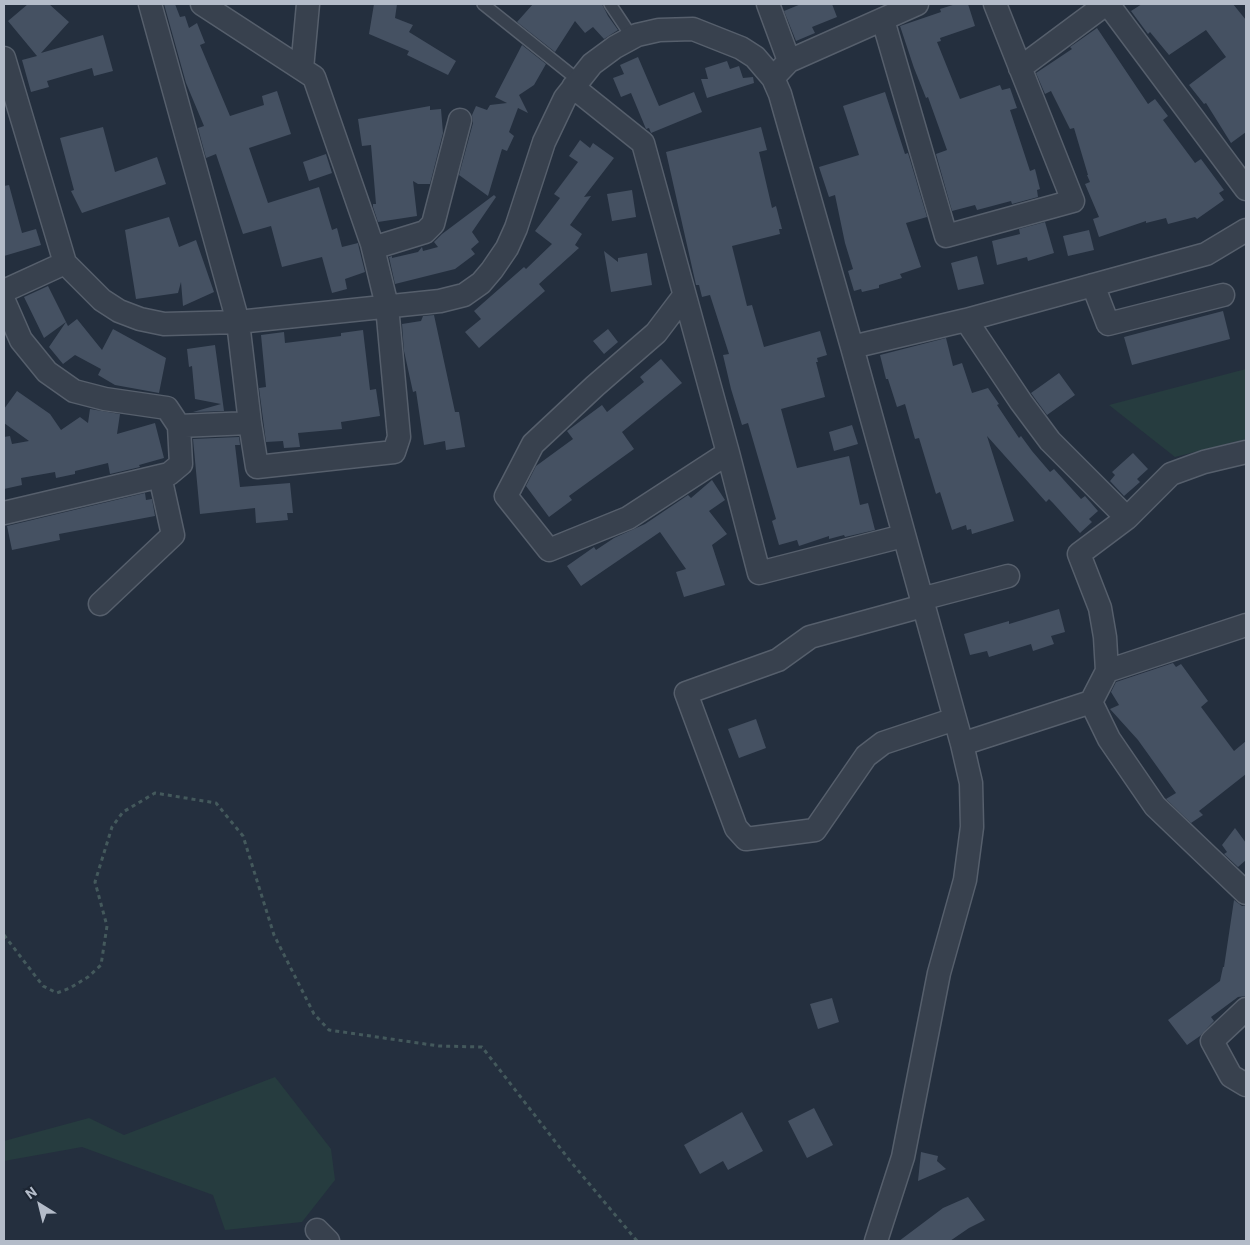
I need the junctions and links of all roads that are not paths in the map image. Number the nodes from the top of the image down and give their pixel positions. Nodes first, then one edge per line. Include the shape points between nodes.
1 (150, 4) edge
2 (202, 4) edge
3 (308, 4) edge
4 (483, 4) edge
5 (610, 4) edge
6 (768, 4) edge
7 (917, 4) edge
8 (995, 4) edge
9 (1107, 4) edge
10 (883, 20) junction
11 (632, 37) junction
12 (4, 58) edge
13 (789, 61) junction
14 (1020, 68) junction
15 (302, 69) junction
16 (773, 78) junction
17 (575, 84) junction
18 (460, 120) dead end
19 (1246, 189) edge
20 (1246, 230) edge
21 (373, 248) junction
22 (65, 263) junction
23 (1093, 285) junction
24 (4, 291) edge
25 (1223, 295) dead end
26 (684, 296) junction
27 (4, 301) edge
28 (387, 306) junction
29 (966, 320) junction
30 (238, 322) junction
31 (852, 347) junction
32 (250, 423) junction
33 (179, 426) junction
34 (1246, 452) edge
35 (728, 453) junction
36 (160, 476) junction
37 (4, 513) edge
38 (1127, 518) junction
39 (903, 536) junction
40 (1008, 576) dead end
41 (922, 603) junction
42 (100, 604) dead end
43 (1246, 625) edge
44 (1106, 671) junction
45 (1092, 702) junction
46 (955, 719) junction
47 (962, 744) junction
48 (1246, 894) edge
49 (1246, 1008) edge
50 (1246, 1085) edge
51 (876, 1241) edge

1 - 30 street
2 - 15 street
3 - 15 street
4 - 17 lane
5 - 11 lane
6 - 13 street
7 - 10 street
8 - 14 street
9 - 14 street
9 - 19 street
10 - 13 street
10 - 14 street via 946,236 1073,201
11 - 16 street via 659,30 693,29 741,48 755,57
11 - 17 street via 592,64
12 - 22 street
13 - 16 street
15 - 21 street via 314,77
16 - 31 street
17 - 26 street via 643,143
17 - 28 street via 544,142 516,228 492,270 464,295 440,301
18 - 21 street via 433,224 425,232
20 - 23 street via 1206,254
21 - 28 street
22 - 24 street
22 - 30 street via 102,300 140,319 164,324
23 - 25 street via 1108,324
23 - 29 street
26 - 35 street
26 - 35 street via 656,333 533,444 506,496 549,550 628,518
27 - 33 street via 21,340 47,372 74,391 167,408
28 - 30 street
28 - 32 street via 399,437 394,452 257,466
29 - 31 street
29 - 38 street via 1050,441
30 - 32 street
31 - 39 street
32 - 33 street
33 - 36 street via 181,464
34 - 38 street via 1171,474
35 - 39 street via 759,573
36 - 37 street
36 - 42 street via 173,535
38 - 44 street via 1079,554 1100,608
39 - 41 street
40 - 41 street
41 - 46 street
41 - 46 street via 810,637 778,660 686,693 736,828 746,840 815,830 866,756 883,743
43 - 44 street
44 - 45 street
45 - 47 street
45 - 48 street via 1109,739 1155,806
46 - 47 street
47 - 51 street via 971,783 972,828 965,880 938,973 903,1157
49 - 50 street via 1212,1041 1231,1076

